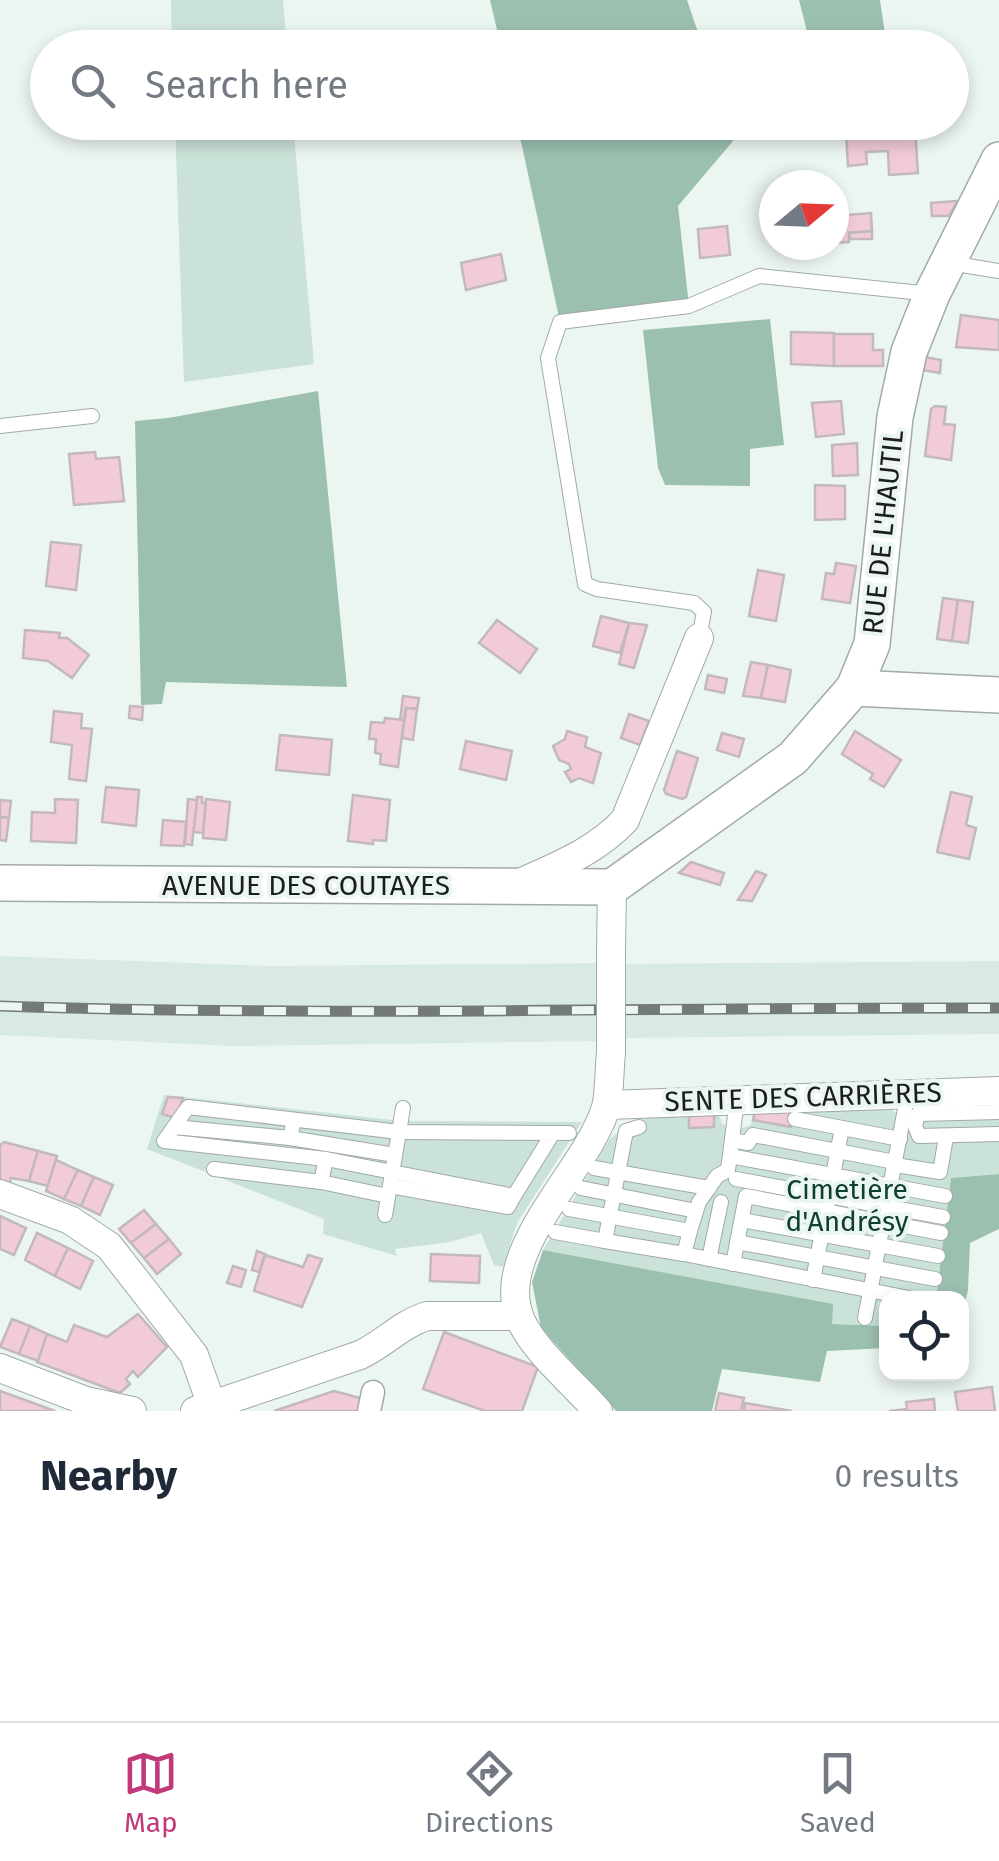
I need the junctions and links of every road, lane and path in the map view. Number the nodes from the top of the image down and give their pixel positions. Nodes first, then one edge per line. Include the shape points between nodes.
1 (999, 160) edge
2 (949, 262) junction
3 (999, 271) edge
4 (932, 294) junction
5 (92, 416) dead end
6 (0, 426) edge
7 (699, 638) joint
8 (854, 688) junction
9 (999, 695) edge
10 (0, 883) edge
11 (512, 887) junction
12 (612, 887) junction
13 (999, 1091) edge
14 (908, 1093) junction
15 (737, 1100) junction
16 (607, 1105) junction
17 (404, 1108) dead end
18 (999, 1112) edge
19 (794, 1119) dead end
20 (294, 1120) junction
21 (174, 1127) junction
22 (639, 1127) dead end
23 (842, 1128) junction
24 (906, 1130) junction
25 (399, 1132) junction
26 (999, 1134) edge
27 (946, 1137) junction
28 (290, 1138) junction
29 (838, 1151) junction
30 (326, 1159) junction
31 (732, 1161) junction
32 (895, 1163) junction
33 (594, 1168) dead end
34 (214, 1169) dead end
35 (618, 1172) junction
36 (833, 1175) junction
37 (391, 1177) junction
38 (321, 1182) junction
39 (890, 1186) junction
40 (582, 1188) dead end
41 (0, 1194) edge
42 (613, 1195) junction
43 (946, 1196) dead end
44 (703, 1199) junction
45 (721, 1202) junction
46 (828, 1204) junction
47 (744, 1208) junction
48 (569, 1210) dead end
49 (885, 1214) junction
50 (385, 1215) dead end
51 (610, 1216) junction
52 (942, 1225) dead end
53 (690, 1231) junction
54 (555, 1232) dead end
55 (822, 1235) junction
56 (604, 1241) junction
57 (737, 1242) junction
58 (879, 1245) junction
59 (684, 1254) junction
60 (938, 1256) dead end
61 (818, 1257) junction
62 (710, 1260) junction
63 (733, 1264) junction
64 (875, 1268) junction
65 (935, 1279) dead end
66 (813, 1280) junction
67 (870, 1291) junction
68 (879, 1293) edge
69 (519, 1316) junction
70 (865, 1318) dead end
71 (0, 1368) edge
72 (374, 1379) edge
73 (204, 1409) edge
74 (132, 1411) edge
75 (598, 1411) edge

1 - 2 street, RUE DE L'HAUTIL
2 - 3 lane
2 - 4 street, RUE DE L'HAUTIL
4 - 7 lane via 759,276 689,306 560,322 548,358 585,584 694,603 704,612
4 - 8 street, RUE DE L'HAUTIL via 908,352 872,644
5 - 6 lane
7 - 11 street via 625,820 587,852
8 - 9 street
8 - 12 street, RUE DE L'HAUTIL via 793,758
10 - 11 street, AVENUE DES COUTAYES
11 - 12 street, AVENUE DES COUTAYES
12 - 16 street, bridge
13 - 14 street, SENTE DES CARRIÈRES
14 - 15 street, SENTE DES CARRIÈRES
14 - 24 lane
15 - 16 street, SENTE DES CARRIÈRES
15 - 31 lane
16 - 69 street via 523,1257
17 - 25 lane
18 - 24 lane via 918,1114
19 - 23 lane
20 - 21 lane via 188,1107
20 - 25 lane
20 - 28 lane
21 - 28 lane
21 - 30 lane via 164,1141
22 - 35 lane via 626,1131
23 - 24 lane
23 - 29 lane
24 - 27 lane
24 - 32 lane
25 - 37 lane
25 - 37 lane via 561,1133 508,1207
26 - 27 lane
27 - 32 lane via 940,1172
28 - 37 lane
29 - 31 lane via 752,1135
29 - 32 lane
29 - 36 lane
30 - 37 lane
30 - 38 lane
31 - 36 lane
31 - 44 lane
31 - 46 lane
31 - 47 lane
32 - 39 lane
33 - 35 lane
34 - 38 lane
35 - 42 lane
35 - 44 lane
36 - 39 lane
36 - 46 lane
37 - 38 lane
37 - 50 lane
39 - 43 lane
39 - 49 lane
40 - 42 lane
41 - 73 street via 70,1220 109,1246 200,1366
42 - 44 lane
42 - 51 lane
44 - 45 lane
44 - 53 lane
45 - 47 lane
45 - 62 lane
46 - 47 lane
46 - 49 lane
46 - 55 lane
47 - 55 lane
47 - 57 lane
48 - 51 lane
49 - 52 lane
49 - 58 lane
51 - 53 lane
51 - 56 lane
53 - 59 lane
54 - 56 lane
55 - 58 lane
55 - 61 lane
56 - 59 lane
57 - 61 lane
57 - 63 lane
58 - 60 lane
58 - 64 lane
59 - 62 lane
61 - 64 lane
61 - 66 lane
62 - 63 lane
63 - 66 lane
64 - 65 lane
64 - 67 lane
66 - 67 lane
67 - 68 lane
67 - 70 lane
69 - 72 street via 427,1316 402,1327
69 - 75 street
71 - 74 street
72 - 73 street via 360,1356

